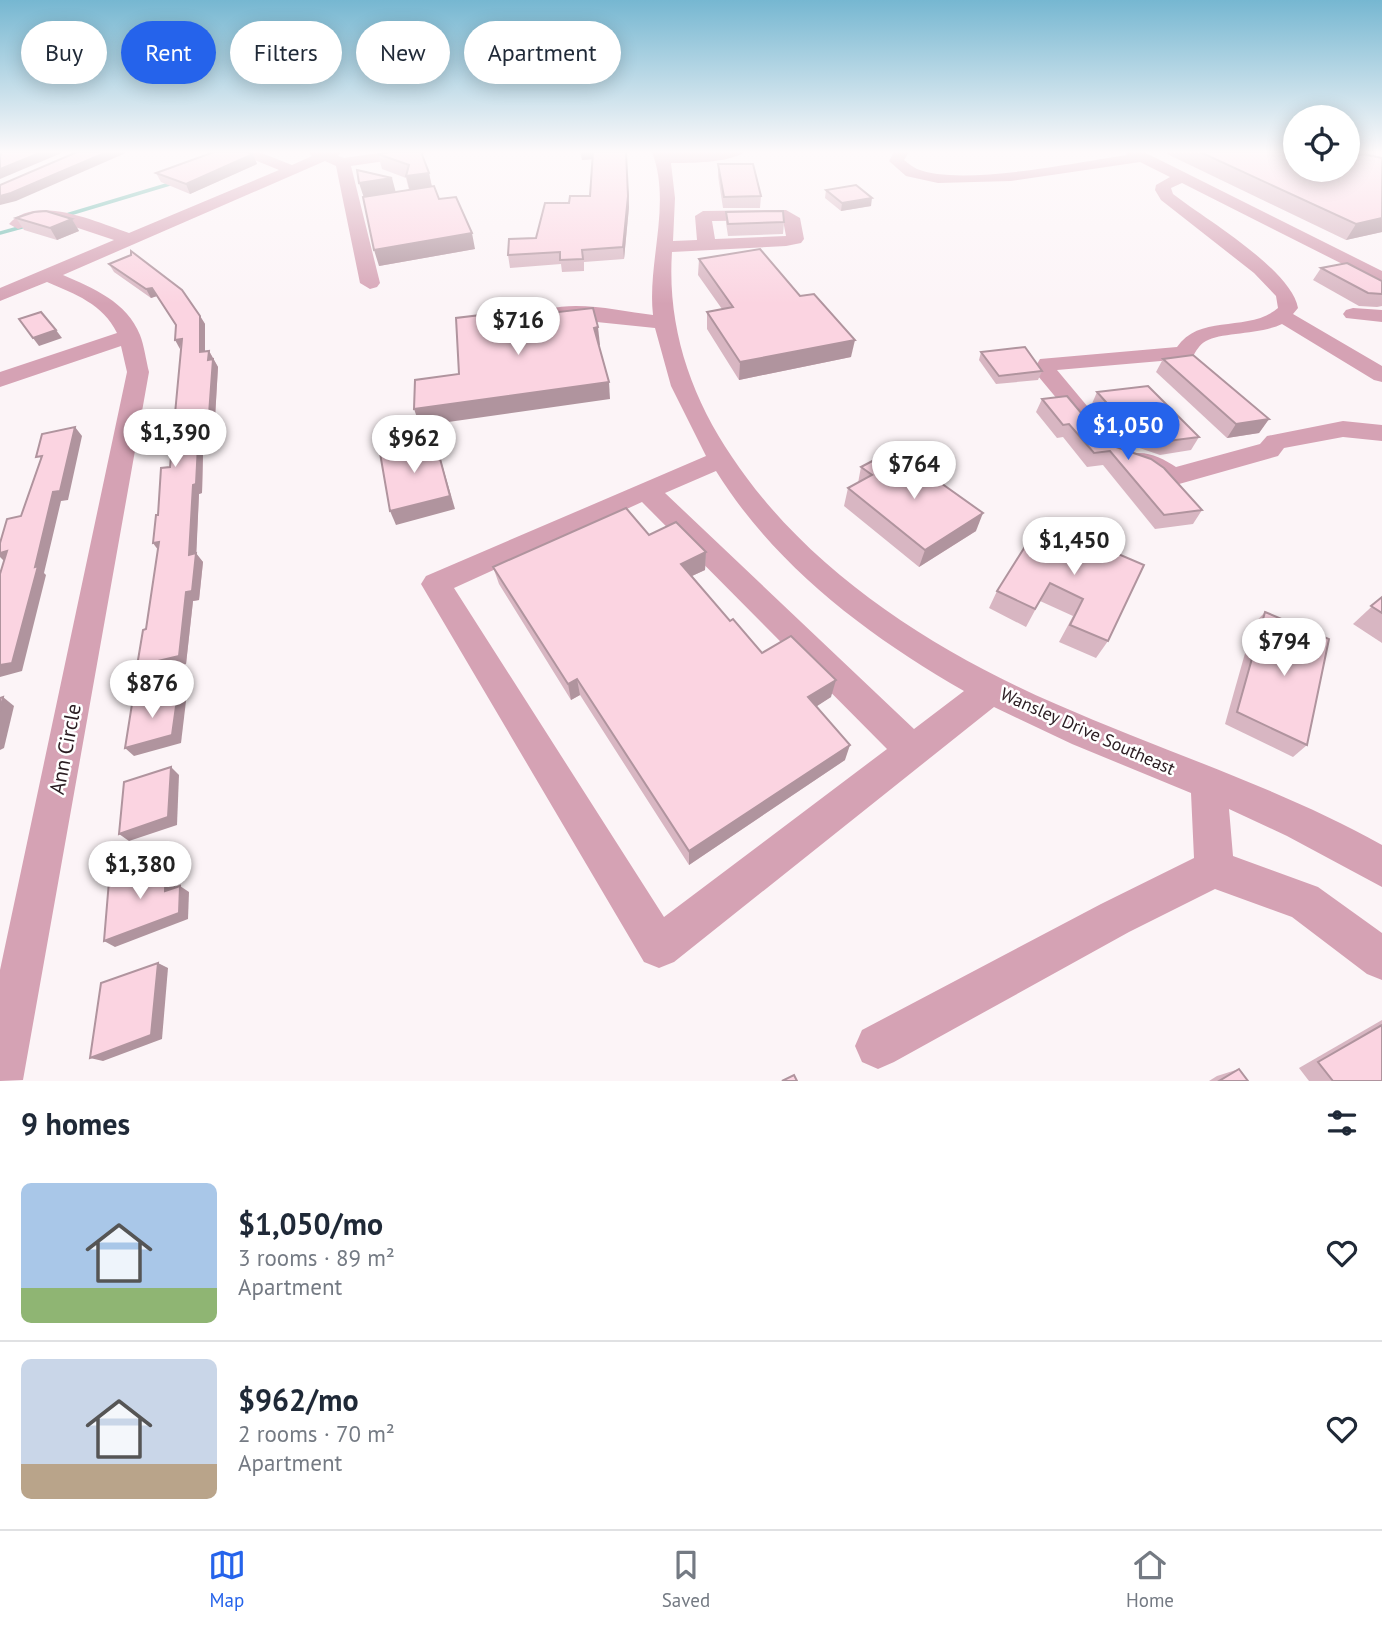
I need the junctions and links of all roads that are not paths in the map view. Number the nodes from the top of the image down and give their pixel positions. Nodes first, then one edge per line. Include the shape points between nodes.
1 (219, 202) edge
2 (358, 202) edge
3 (666, 202) edge
4 (1174, 202) edge
5 (1231, 202) edge
6 (18, 224) edge
7 (132, 240) junction
8 (706, 246) junction
9 (663, 247) junction
10 (47, 275) junction
11 (1382, 278) edge
12 (370, 283) dead end
13 (0, 295) edge
14 (1353, 314) dead end
15 (536, 315) edge
16 (1281, 315) junction
17 (1382, 316) edge
18 (664, 323) junction
19 (130, 336) junction
20 (1382, 375) edge
21 (0, 380) edge
22 (1382, 433) edge
23 (720, 460) junction
24 (646, 490) junction
25 (992, 690) junction
26 (913, 752) junction
27 (1209, 783) junction
28 (1382, 867) edge
29 (1214, 869) junction
30 (1382, 959) edge
31 (878, 1046) dead end
32 (0, 1080) edge

1 - 7 street
2 - 12 street
3 - 9 street, Wansley Drive Southeast
4 - 16 street via 1267,275 1286,297 1288,305
5 - 11 street
6 - 7 street via 55,215
7 - 10 street
8 - 8 street via 795,239 792,218 704,216
8 - 9 street
9 - 18 street, Wansley Drive Southeast
10 - 13 street
10 - 19 street, Ann Circle via 88,293 116,312
14 - 17 street
15 - 18 street via 583,313
16 - 20 street
16 - 22 street via 1249,328 1204,333 1192,340 1184,353 1048,365 1045,369 1111,446 1172,477 1269,450 1276,442 1343,429
18 - 23 street, Wansley Drive Southeast via 680,380
19 - 21 street
19 - 32 street, Ann Circle via 138,372
23 - 24 street
23 - 25 street, Wansley Drive Southeast via 775,529 853,601
24 - 26 street
24 - 26 street via 436,584 659,947
25 - 26 street
25 - 27 street, Wansley Drive Southeast
27 - 28 street, Wansley Drive Southeast
27 - 29 street
29 - 30 street via 1304,901
29 - 31 street

